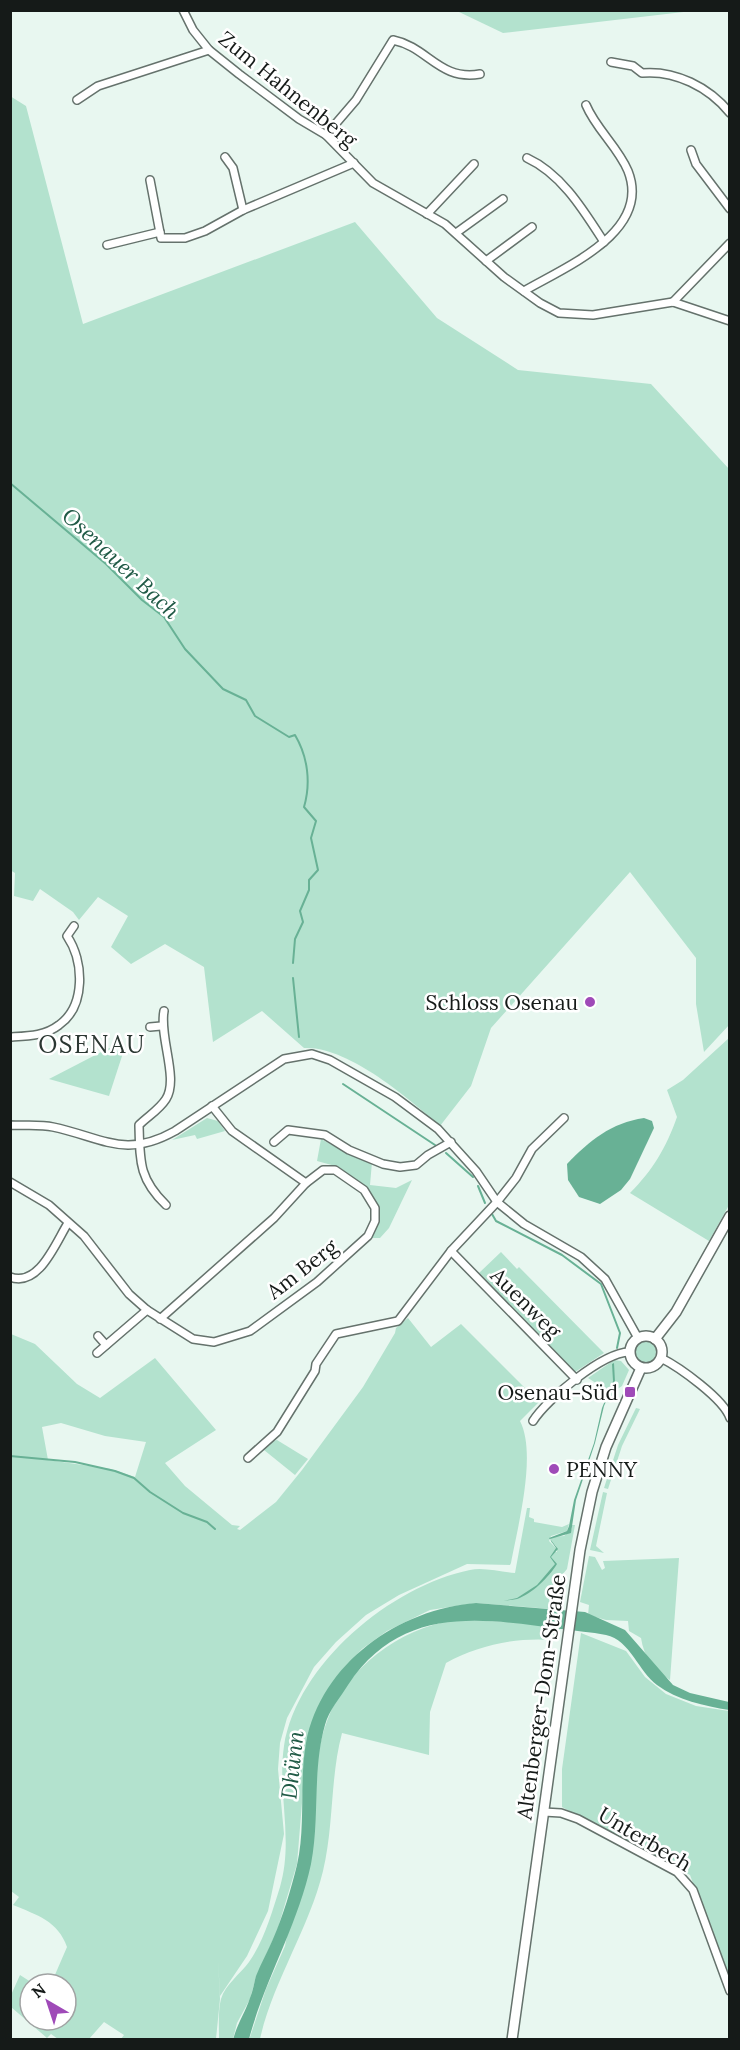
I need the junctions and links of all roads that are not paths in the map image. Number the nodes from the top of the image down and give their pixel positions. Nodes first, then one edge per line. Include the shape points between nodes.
1 (183, 10) edge
2 (209, 50) junction
3 (611, 62) dead end
4 (480, 74) dead end
5 (77, 100) dead end
6 (586, 105) dead end
7 (729, 113) edge
8 (326, 135) junction
9 (691, 150) dead end
10 (225, 157) dead end
11 (527, 158) dead end
12 (354, 163) junction
13 (474, 164) dead end
14 (150, 180) dead end
15 (503, 199) dead end
16 (729, 209) edge
17 (243, 210) junction
18 (427, 214) junction
19 (532, 227) dead end
20 (160, 232) junction
21 (456, 233) junction
22 (604, 243) junction
23 (729, 243) edge
24 (107, 245) dead end
25 (486, 261) junction
26 (524, 291) junction
27 (673, 302) junction
28 (729, 321) edge
29 (74, 926) dead end
30 (164, 1011) dead end
31 (161, 1026) junction
32 (150, 1027) dead end
33 (10, 1037) edge
34 (212, 1106) junction
35 (564, 1118) dead end
36 (289, 1119) dead end
37 (10, 1125) edge
38 (288, 1130) junction
39 (274, 1142) dead end
40 (451, 1142) junction
41 (140, 1146) junction
42 (10, 1182) edge
43 (306, 1183) junction
44 (497, 1202) junction
45 (166, 1206) dead end
46 (729, 1216) edge
47 (68, 1223) junction
48 (451, 1251) junction
49 (10, 1276) edge
50 (147, 1310) junction
51 (160, 1319) junction
52 (98, 1336) dead end
53 (638, 1338) junction
54 (655, 1339) junction
55 (106, 1345) junction
56 (629, 1352) junction
57 (97, 1353) dead end
58 (661, 1358) junction
59 (641, 1368) junction
60 (577, 1380) junction
61 (729, 1418) edge
62 (532, 1421) dead end
63 (248, 1458) dead end
64 (544, 1812) junction
65 (729, 1991) edge
66 (512, 2040) edge

1 - 2 street, Zum Hahnenberg
2 - 5 street via 98,86
2 - 8 street, Zum Hahnenberg
3 - 7 street via 698,85
4 - 8 street via 463,77 393,40 356,100
6 - 22 street via 592,121 622,161 631,184 628,214
8 - 12 street, Zum Hahnenberg
9 - 16 street via 696,164
10 - 17 street via 233,168
11 - 22 street via 540,164 575,199
12 - 17 street
12 - 18 street, Zum Hahnenberg via 373,183
13 - 18 street
14 - 20 street
15 - 21 street
17 - 20 street via 185,238 161,238
18 - 21 street, Zum Hahnenberg
19 - 25 street
20 - 24 street
21 - 25 street, Zum Hahnenberg
22 - 26 street
23 - 27 street
25 - 26 street, Zum Hahnenberg
26 - 27 street, Zum Hahnenberg via 559,313 593,315
27 - 28 street, Zum Hahnenberg
29 - 33 street via 67,936 80,971 76,1004 60,1025 38,1035
30 - 31 street
31 - 32 street
31 - 41 street via 171,1084 159,1109 139,1125
34 - 40 street via 284,1059 312,1054 395,1097
34 - 41 street via 156,1142
34 - 43 street via 232,1131
35 - 44 street via 531,1149 516,1178
36 - 38 street
37 - 41 street via 51,1126 118,1146
38 - 39 street
38 - 40 street via 325,1135 349,1150 400,1167 416,1165
40 - 44 street
41 - 45 street via 143,1176
42 - 47 street, Am Berg via 49,1205
43 - 51 street, Am Berg via 273,1218
43 - 51 street, Am Berg via 323,1170 335,1170 363,1190 375,1208 375,1221 368,1236 317,1282 250,1331 214,1342 194,1339
44 - 48 street
44 - 53 street via 524,1224 580,1257 605,1279
46 - 54 main road via 676,1312
47 - 49 street via 31,1277 18,1280
47 - 50 street, Am Berg via 84,1236 129,1294
48 - 60 street, Auenweg
48 - 63 street via 398,1321 336,1334 277,1432
50 - 51 street, Am Berg
50 - 55 street
52 - 55 street
53 - 54 main road
53 - 56 main road
54 - 58 main road via 661,1347
55 - 57 street
56 - 59 main road via 633,1363
56 - 60 street via 608,1357
58 - 59 main road via 653,1366
58 - 61 street via 699,1385 727,1410
59 - 64 main road, Altenberger-Dom-Straße via 606,1447 592,1492 572,1603
60 - 62 street via 542,1406
64 - 65 street, Unterbech via 578,1819 687,1880
64 - 66 main road, Altenberger-Dom-Straße

